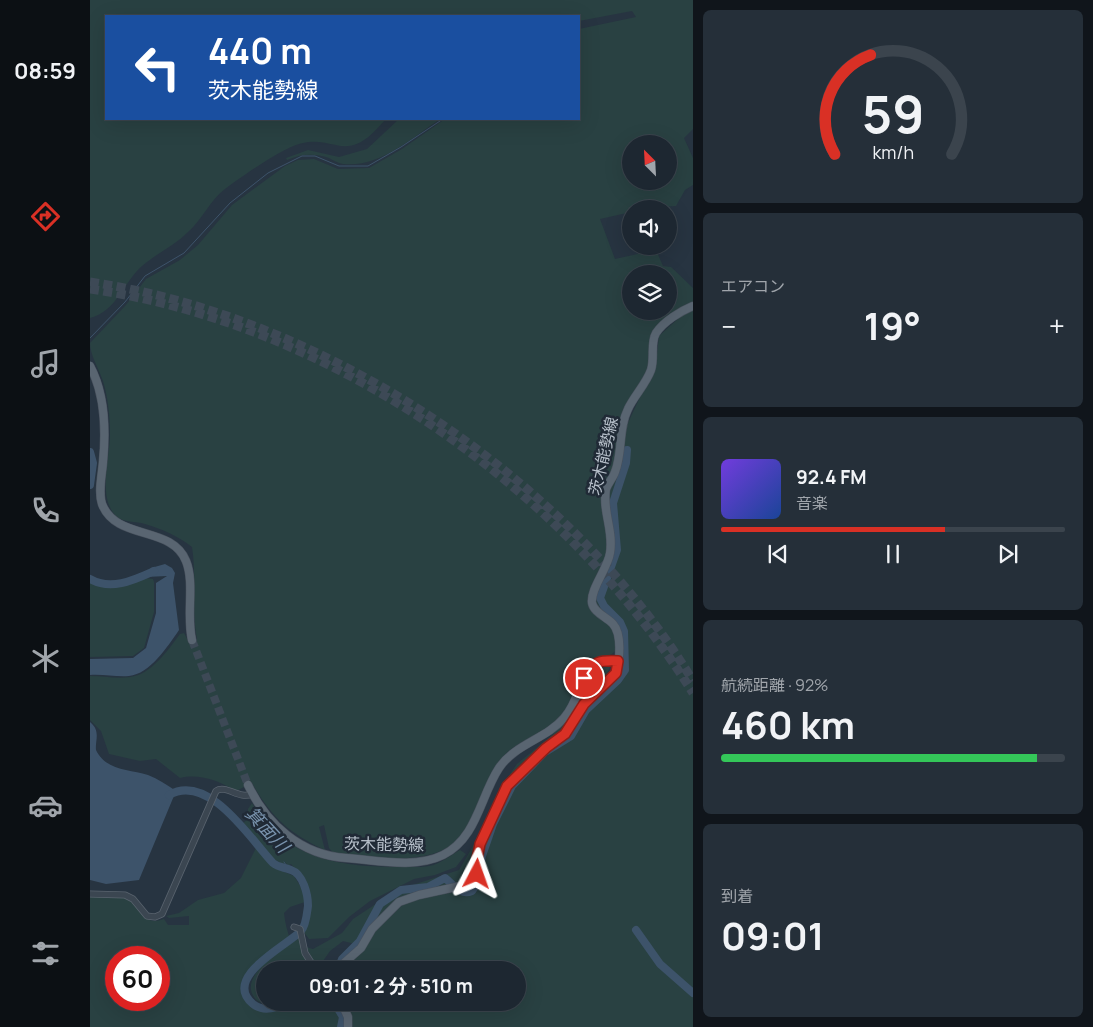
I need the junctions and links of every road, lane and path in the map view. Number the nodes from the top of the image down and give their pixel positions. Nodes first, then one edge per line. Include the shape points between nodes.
1 (693, 306) edge
2 (90, 366) edge
3 (192, 640) tunnel mouth
4 (618, 661) junction
5 (248, 785) tunnel mouth
6 (253, 795) junction
7 (90, 894) edge
8 (299, 930) dead end
9 (310, 961) edge
10 (346, 961) edge
11 (346, 1011) edge
12 (348, 1027) edge

1 - 4 main road, 茨木能勢線 via 656,333 653,364 627,410 615,472 606,489 606,510 612,538 607,565 592,602 618,631
2 - 3 main road via 100,393 105,437 101,502 105,511 119,524 174,544 181,551 189,572 188,625
4 - 6 main road, 茨木能勢線 via 602,660 592,665 564,718 506,759 498,768 473,826 458,845 443,855 405,862 334,857 315,851 285,834 268,818
4 - 10 main road via 616,673 584,704 565,734 507,786 480,844 476,878 469,883 399,902
5 - 6 main road, 茨木能勢線
6 - 7 street via 240,796 216,790 162,914 146,916 133,899 125,895
8 - 9 street
11 - 12 main road

